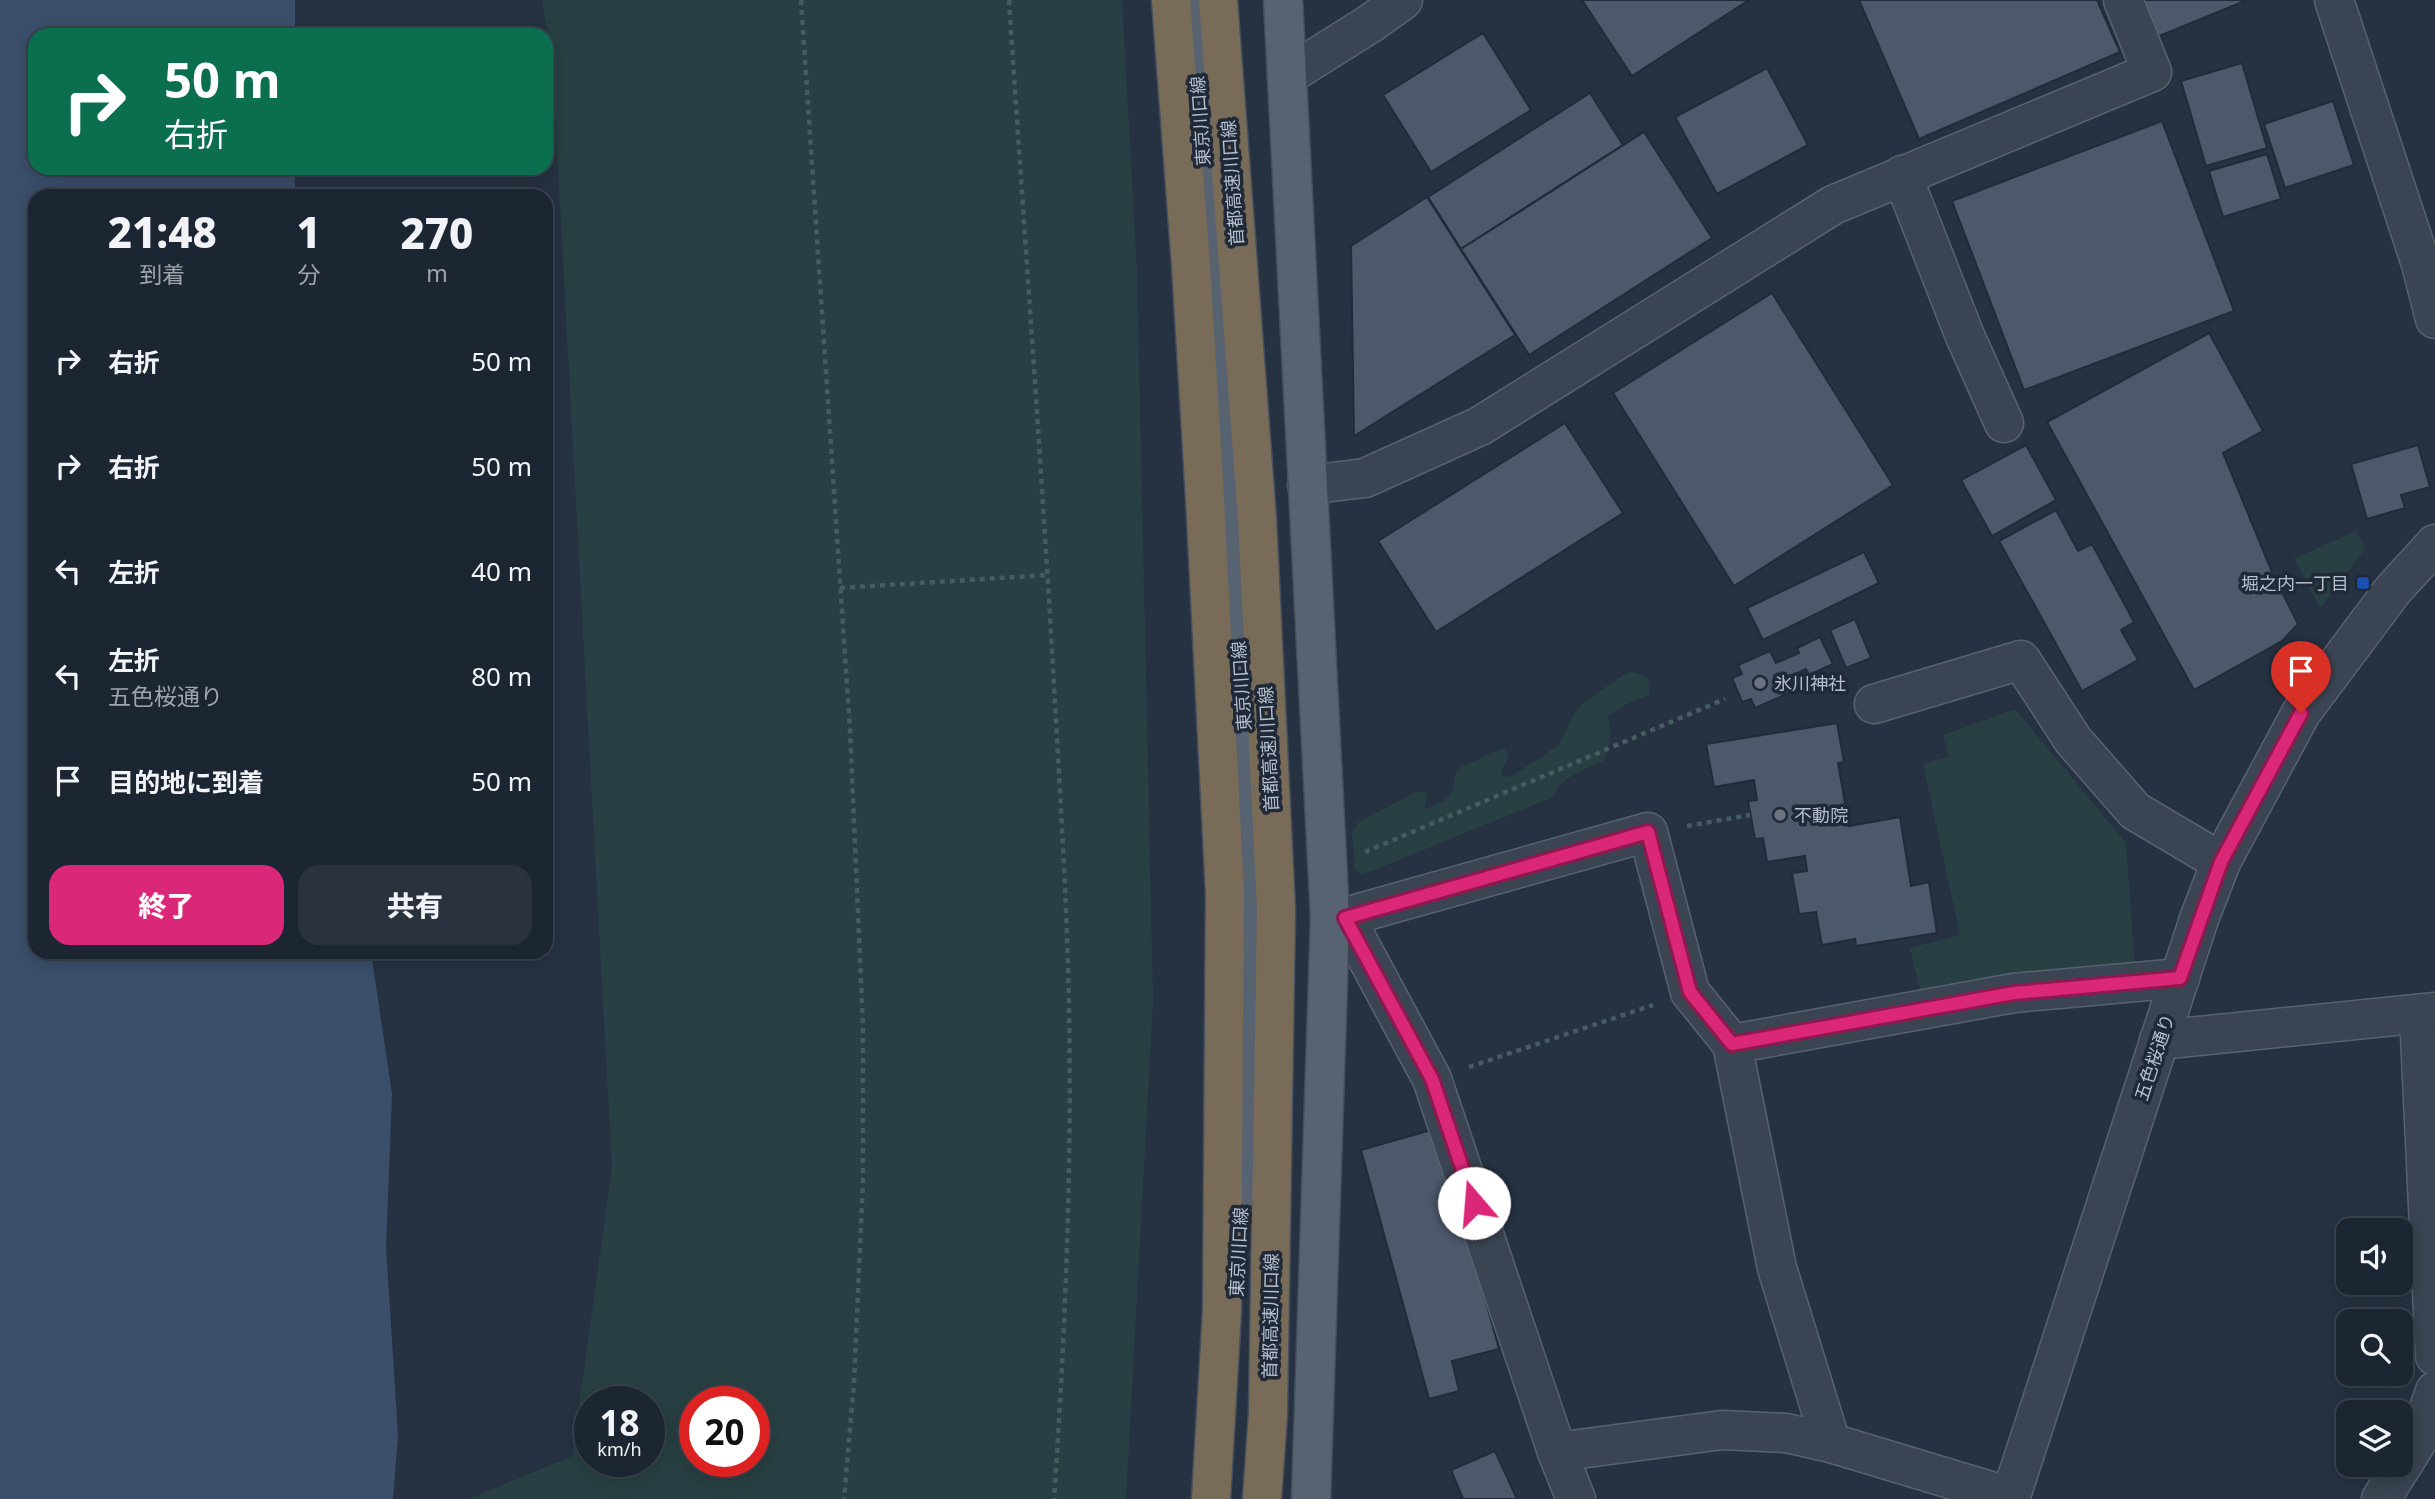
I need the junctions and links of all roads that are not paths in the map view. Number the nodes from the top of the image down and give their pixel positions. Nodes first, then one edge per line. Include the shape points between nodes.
1 (1171, 0) edge
2 (1192, 0) edge
3 (1218, 0) edge
4 (1283, 0) edge
5 (1404, 0) edge
6 (2123, 0) edge
7 (2334, 0) edge
8 (1287, 76) junction
9 (1902, 175) junction
10 (2435, 319) edge
11 (2004, 423) dead end
12 (1307, 485) junction
13 (2435, 544) edge
14 (1874, 704) dead end
15 (2221, 862) junction
16 (1338, 918) junction
17 (2180, 978) junction
18 (2427, 1013) edge
19 (2160, 1040) junction
20 (1732, 1044) junction
21 (2435, 1356) edge
22 (2435, 1391) edge
23 (1831, 1443) junction
24 (1557, 1451) junction
25 (2010, 1498) edge
26 (1210, 1499) edge
27 (1227, 1499) edge
28 (1262, 1499) edge
29 (1311, 1499) edge
30 (1576, 1499) edge
31 (2381, 1499) edge

1 - 26 highway via 1203,470 1225,894 1222,1311
2 - 27 main road, 東京川口線 via 1254,869
3 - 28 highway, 首都高速川口線 via 1256,519 1276,910 1268,1414
4 - 8 main road
5 - 8 street
6 - 9 street via 2152,72
7 - 10 street
8 - 12 main road
9 - 11 street
9 - 12 street via 1833,205 1480,426 1365,478
12 - 16 main road via 1328,868
13 - 15 street, 五色桜通り via 2393,590 2301,713
14 - 15 street via 2021,660 2073,740 2135,811
15 - 17 street, 五色桜通り
16 - 20 street via 1648,832 1690,992
16 - 24 street via 1432,1079
16 - 29 main road
17 - 19 street, 五色桜通り
17 - 20 street via 2014,993
18 - 19 street
18 - 21 street
19 - 25 street, 五色桜通り
20 - 23 street via 1777,1268
22 - 31 street via 2418,1440
23 - 24 street via 1786,1433 1722,1430
23 - 25 street
24 - 30 street

